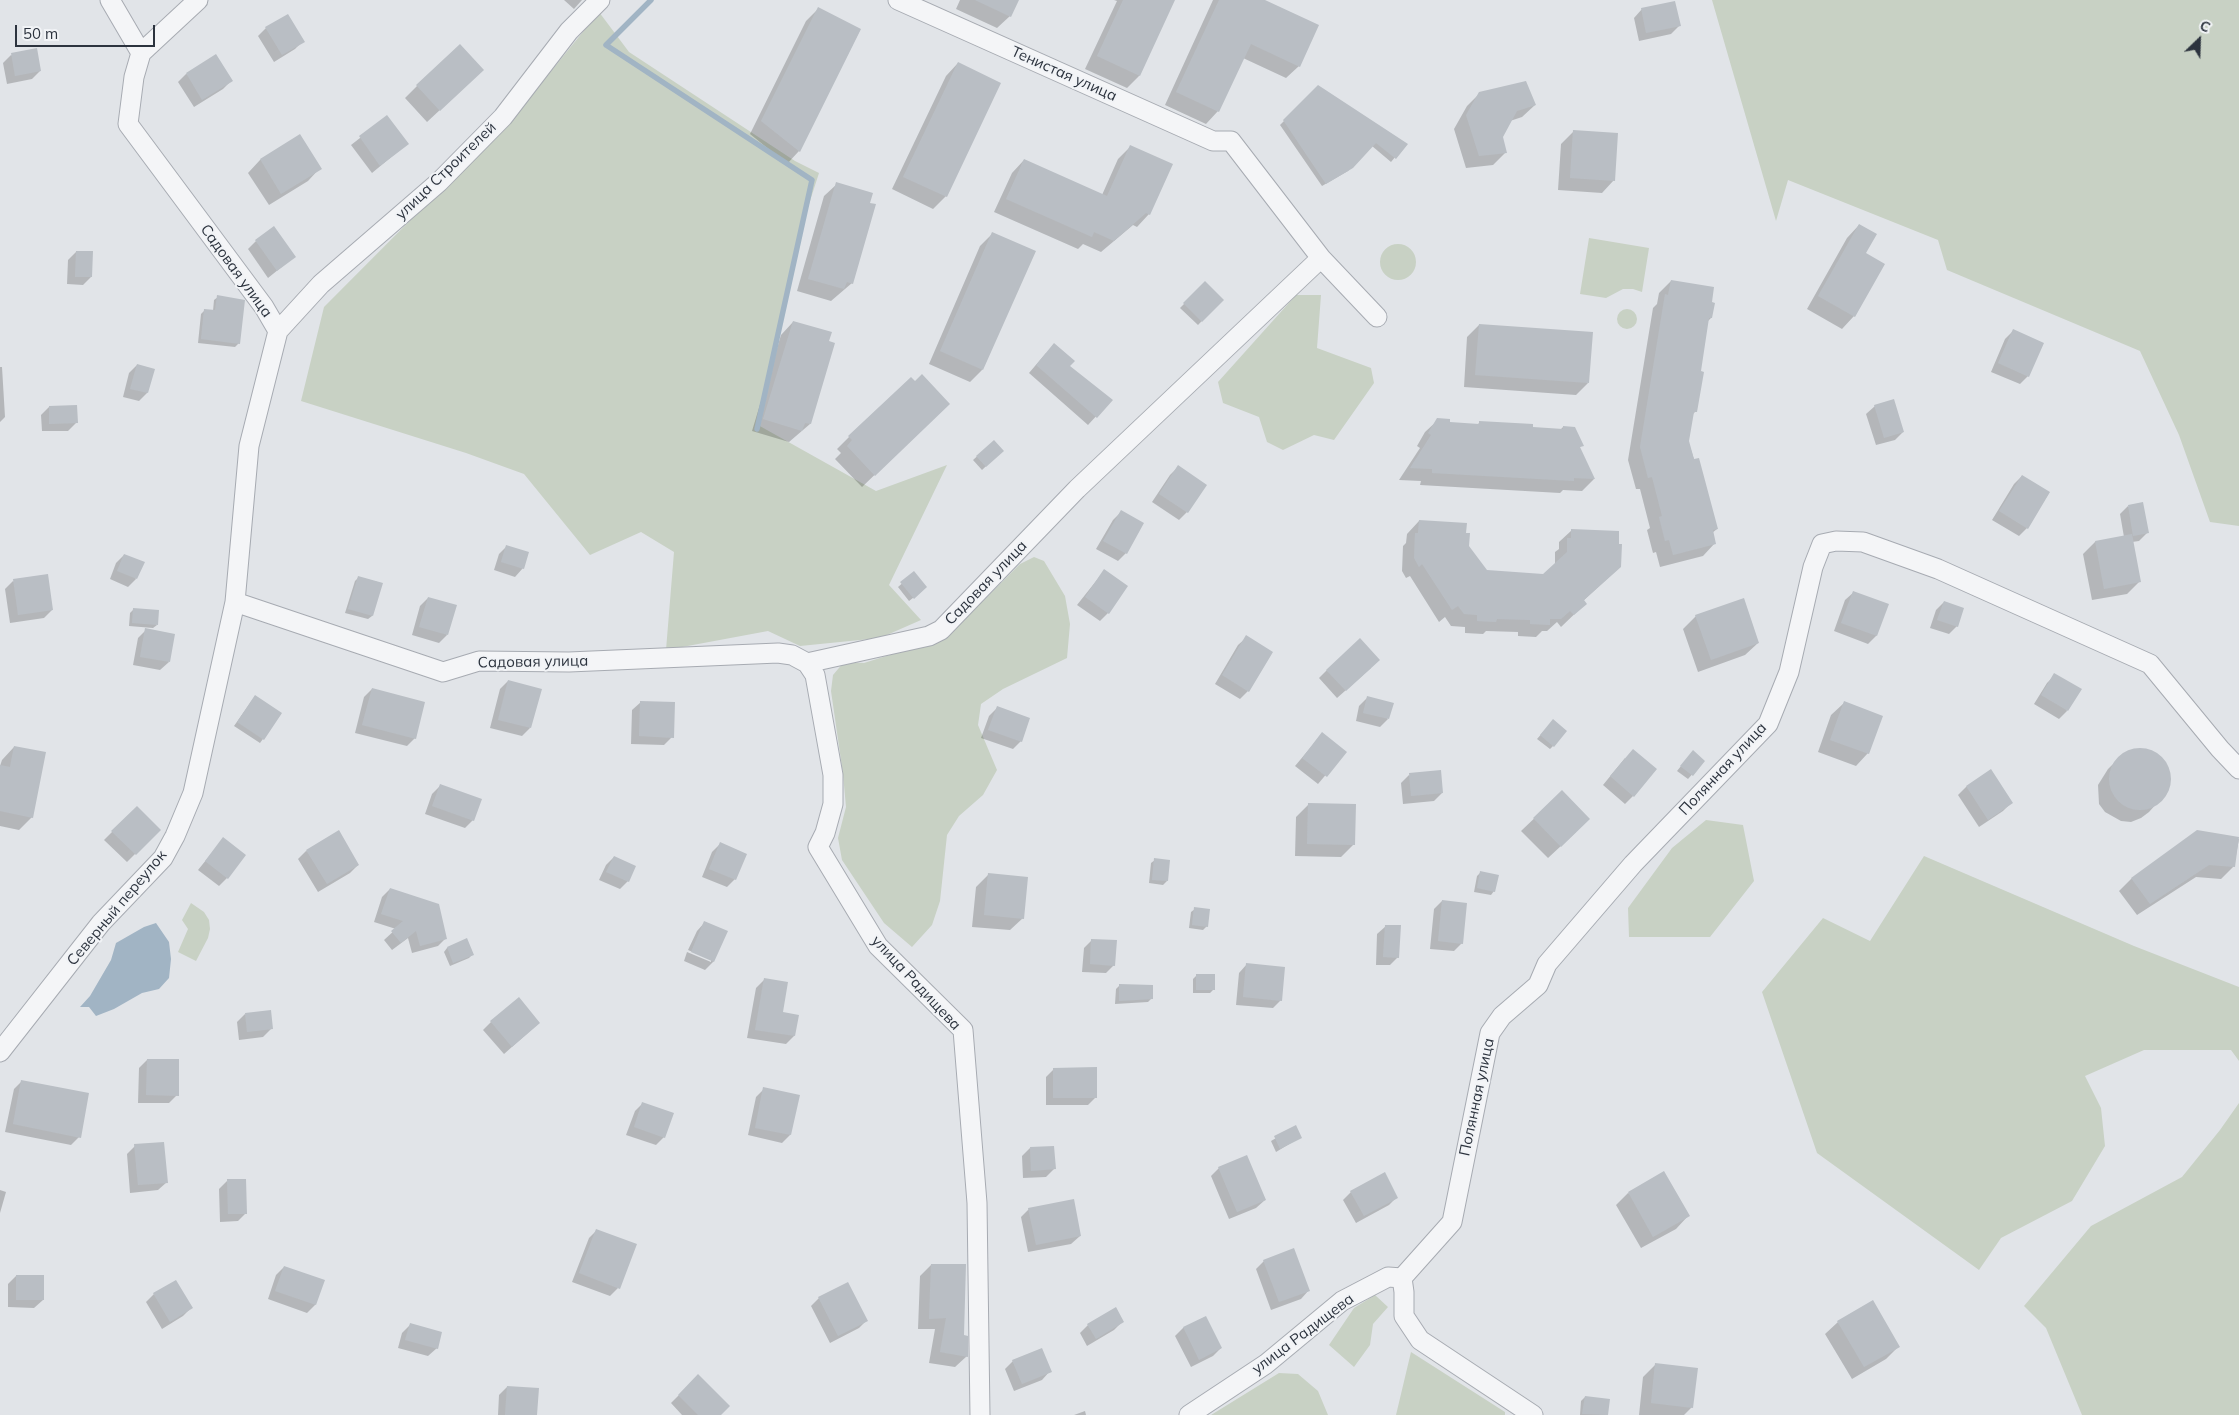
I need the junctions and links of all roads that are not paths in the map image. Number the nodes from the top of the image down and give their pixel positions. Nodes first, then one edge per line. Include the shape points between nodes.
1 (110, 0) edge
2 (198, 0) edge
3 (600, 0) edge
4 (898, 0) edge
5 (141, 52) junction
6 (1321, 258) junction
7 (1377, 317) dead end
8 (278, 331) junction
9 (235, 602) junction
10 (807, 663) junction
11 (2239, 769) edge
12 (0, 1052) edge
13 (1402, 1278) junction
14 (980, 1415) edge
15 (1189, 1415) edge
16 (1532, 1415) edge

1 - 5 street
2 - 5 street
3 - 8 street, улица Строителей via 569,31 503,117 439,182 321,284
4 - 6 street, Тенистая улица via 1213,141 1231,141
5 - 8 street, Садовая улица via 128,124 264,306
6 - 7 street
6 - 10 street, Садовая улица via 1077,489 941,630 929,636
8 - 9 street, Садовая улица via 249,446
9 - 10 street, Садовая улица via 443,672 479,661 569,662 778,653 792,655
9 - 12 street, Северный переулок via 194,793 175,836 163,858 100,923
10 - 14 street, улица Радищева via 816,675 833,774 833,804 818,847 878,946 962,1030 977,1203
11 - 13 street, Полянная улица via 2150,664 1938,569 1863,542 1822,544 1811,576 1789,672 1768,724 1633,864 1547,964 1538,985 1502,1016 1490,1033 1452,1222
13 - 15 street, улица Радищева via 1383,1279 1342,1301 1266,1364
13 - 16 street via 1404,1316 1420,1340

